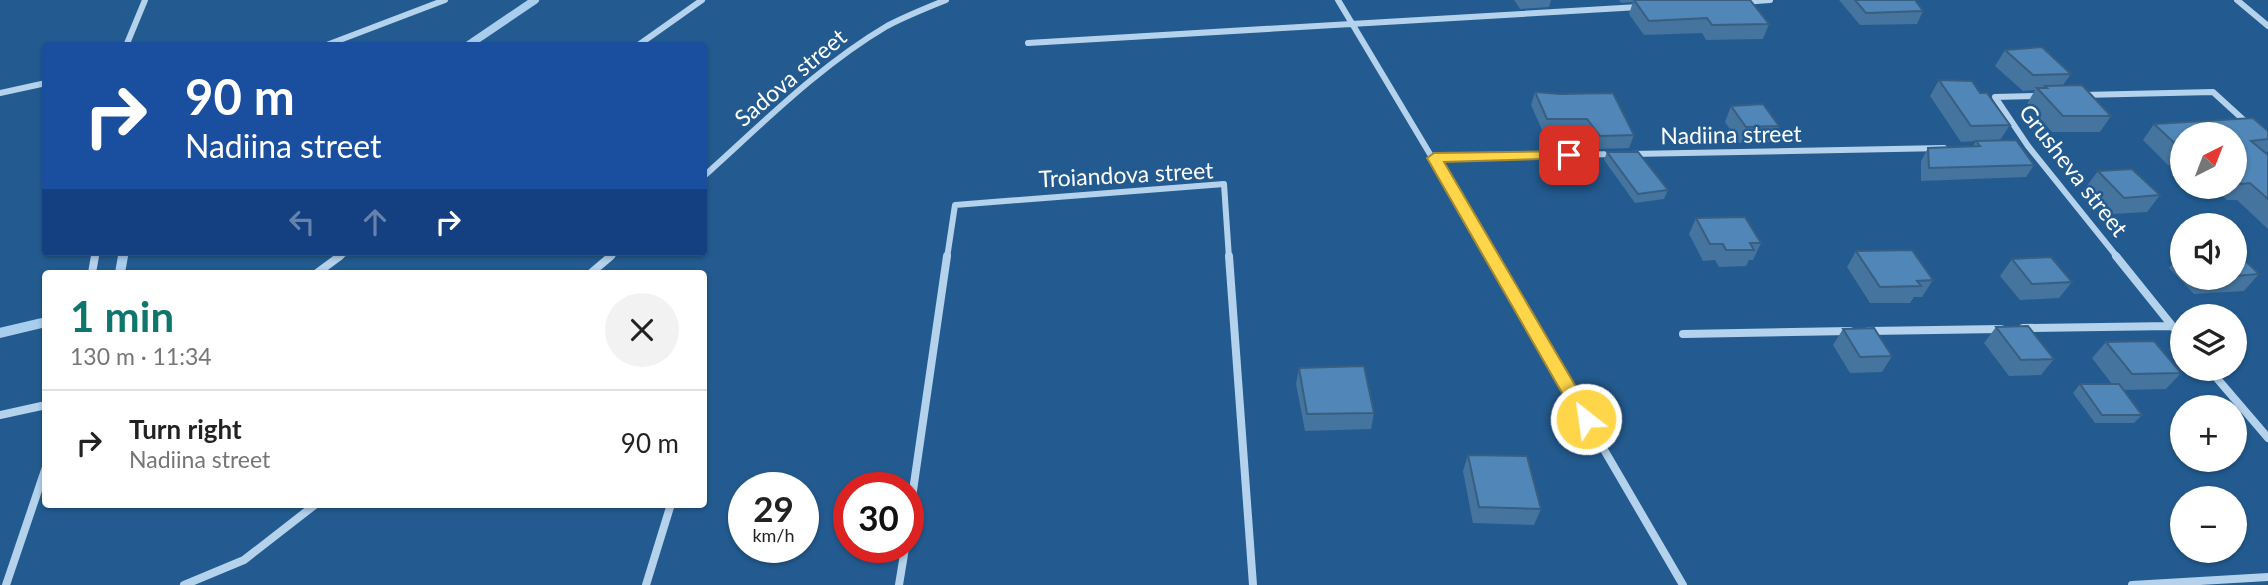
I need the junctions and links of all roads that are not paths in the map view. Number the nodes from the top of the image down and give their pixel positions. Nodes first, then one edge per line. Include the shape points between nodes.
1 (145, 0) edge
2 (445, 0) edge
3 (702, 0) edge
4 (946, 0) edge
5 (1338, 0) edge
6 (1770, 0) edge
7 (2237, 0) edge
8 (1728, 2) edge
9 (1645, 7) edge
10 (1352, 23) junction
11 (2268, 26) edge
12 (128, 42) edge
13 (335, 42) edge
14 (643, 42) edge
15 (1028, 43) dead end
16 (42, 84) edge
17 (0, 93) edge
18 (2077, 95) edge
19 (2049, 96) edge
20 (2250, 125) edge
21 (2014, 146) edge
22 (2028, 146) junction
23 (1959, 148) edge
24 (1434, 158) junction
25 (707, 173) edge
26 (340, 256) edge
27 (611, 256) edge
28 (321, 270) edge
29 (595, 270) edge
30 (2170, 324) edge
31 (2170, 326) edge
32 (2018, 328) edge
33 (2004, 329) edge
34 (1683, 334) dead end
35 (2219, 381) edge
36 (42, 406) edge
37 (0, 415) edge
38 (2268, 438) edge
39 (916, 472) edge
40 (42, 479) edge
41 (311, 508) edge
42 (670, 508) edge
43 (903, 563) edge
44 (2268, 578) edge
45 (6, 585) edge
46 (184, 585) edge
47 (646, 585) edge
48 (899, 585) edge
49 (1253, 585) edge
50 (1683, 585) edge
51 (2132, 585) edge

1 - 12 street
2 - 13 street
3 - 14 street
4 - 25 street, Sadova street via 861,43
5 - 10 street
6 - 8 street
7 - 11 street
9 - 10 street
10 - 15 street
10 - 24 street
16 - 17 street
18 - 20 street via 2213,92
19 - 22 street, Grusheva street via 1995,97
21 - 22 street
22 - 30 street, Grusheva street
23 - 24 street, Nadiina street
24 - 50 street
26 - 28 street
27 - 29 street
31 - 32 street
33 - 34 street
35 - 38 street
36 - 37 street
39 - 49 street, Troiandova street via 955,205 1224,184
40 - 45 street
41 - 46 street via 244,560
42 - 47 street
43 - 48 street
44 - 51 street

